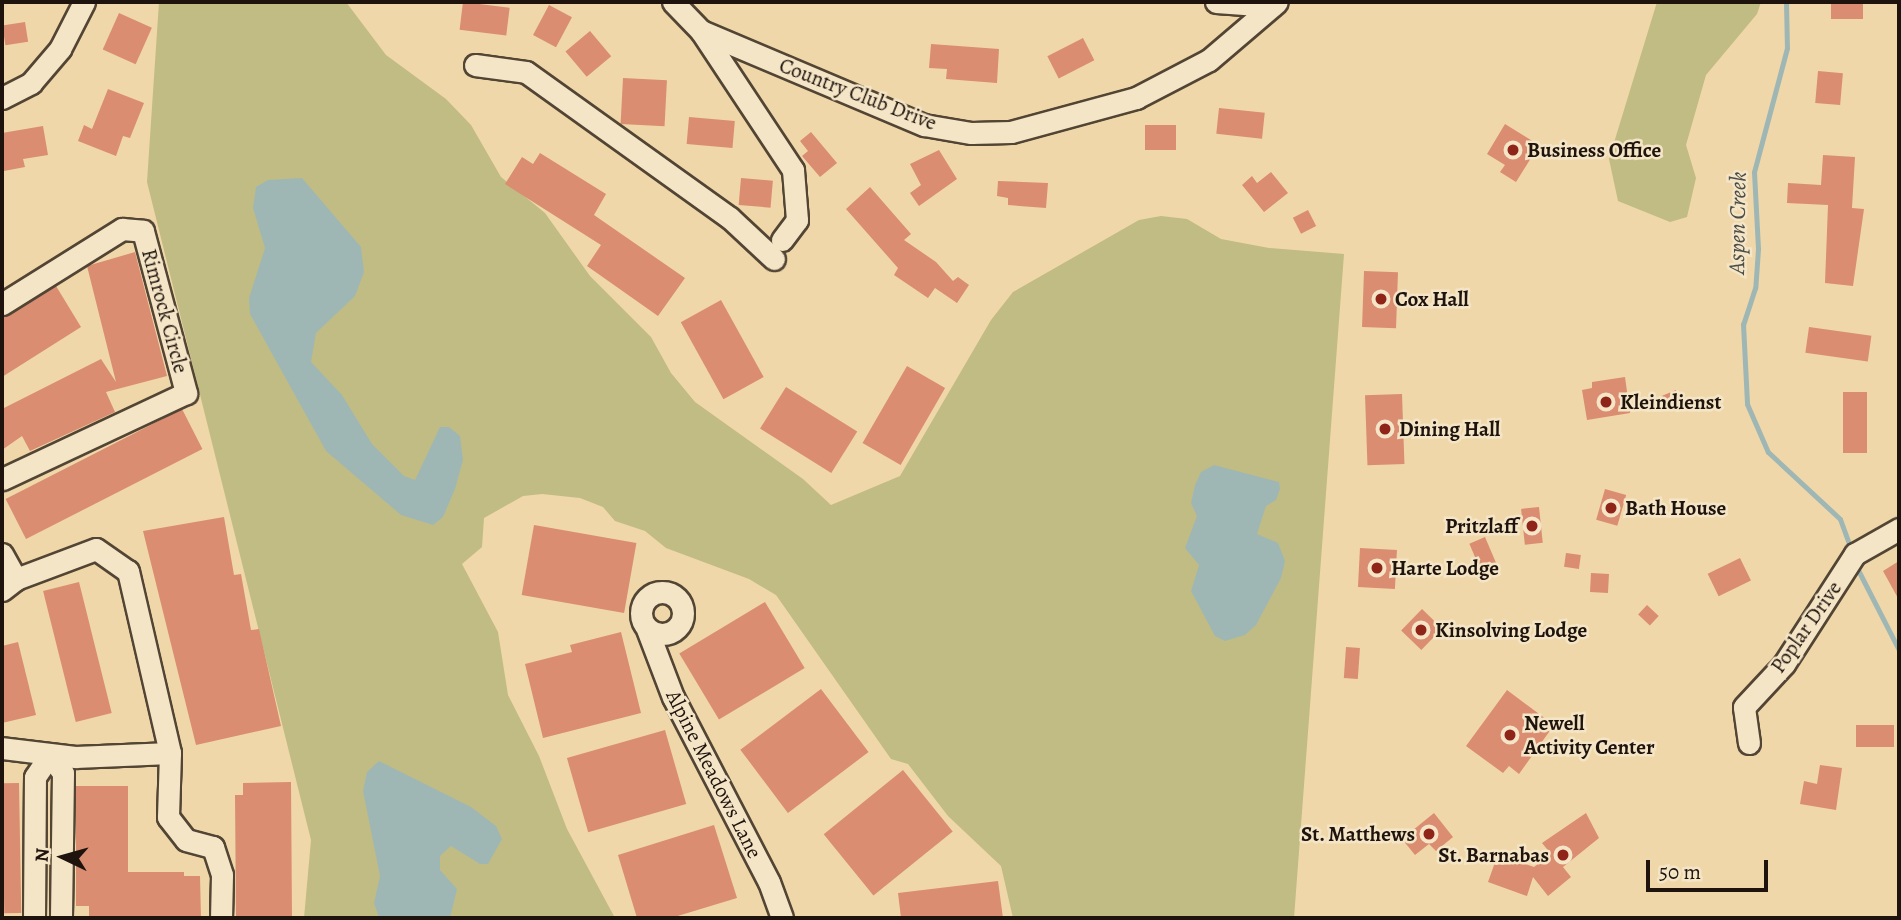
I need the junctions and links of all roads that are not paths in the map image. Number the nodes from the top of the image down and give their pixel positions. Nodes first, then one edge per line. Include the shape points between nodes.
1 (84, 2) edge
2 (673, 2) edge
3 (1216, 2) edge
4 (1275, 4) edge
5 (701, 31) junction
6 (475, 65) dead end
7 (2, 98) edge
8 (2, 304) edge
9 (2, 479) edge
10 (1899, 529) edge
11 (2, 554) edge
12 (9, 585) edge
13 (648, 629) dead end
14 (1749, 743) dead end
15 (2, 748) edge
16 (170, 753) junction
17 (50, 755) junction
18 (34, 918) edge
19 (61, 918) edge
20 (221, 918) edge
21 (782, 918) edge

1 - 7 street via 61,49 31,83
2 - 5 street, Country Club Drive
3 - 4 street
4 - 5 street, Country Club Drive via 1209,60 1136,98 1011,132 971,133 924,125
5 - 6 street via 793,170 796,220 778,249 526,72
8 - 9 street, Rimrock Circle via 122,229 143,231 186,393
10 - 14 street, Poplar Drive via 1855,554 1784,664 1744,707
11 - 12 street
12 - 16 street via 96,549 128,570
13 - 21 street, Alpine Meadows Lane via 673,697 739,822
15 - 17 street
16 - 17 street
16 - 20 street via 168,817 186,840 213,847 222,875
17 - 18 street via 35,777
17 - 19 street via 64,773

